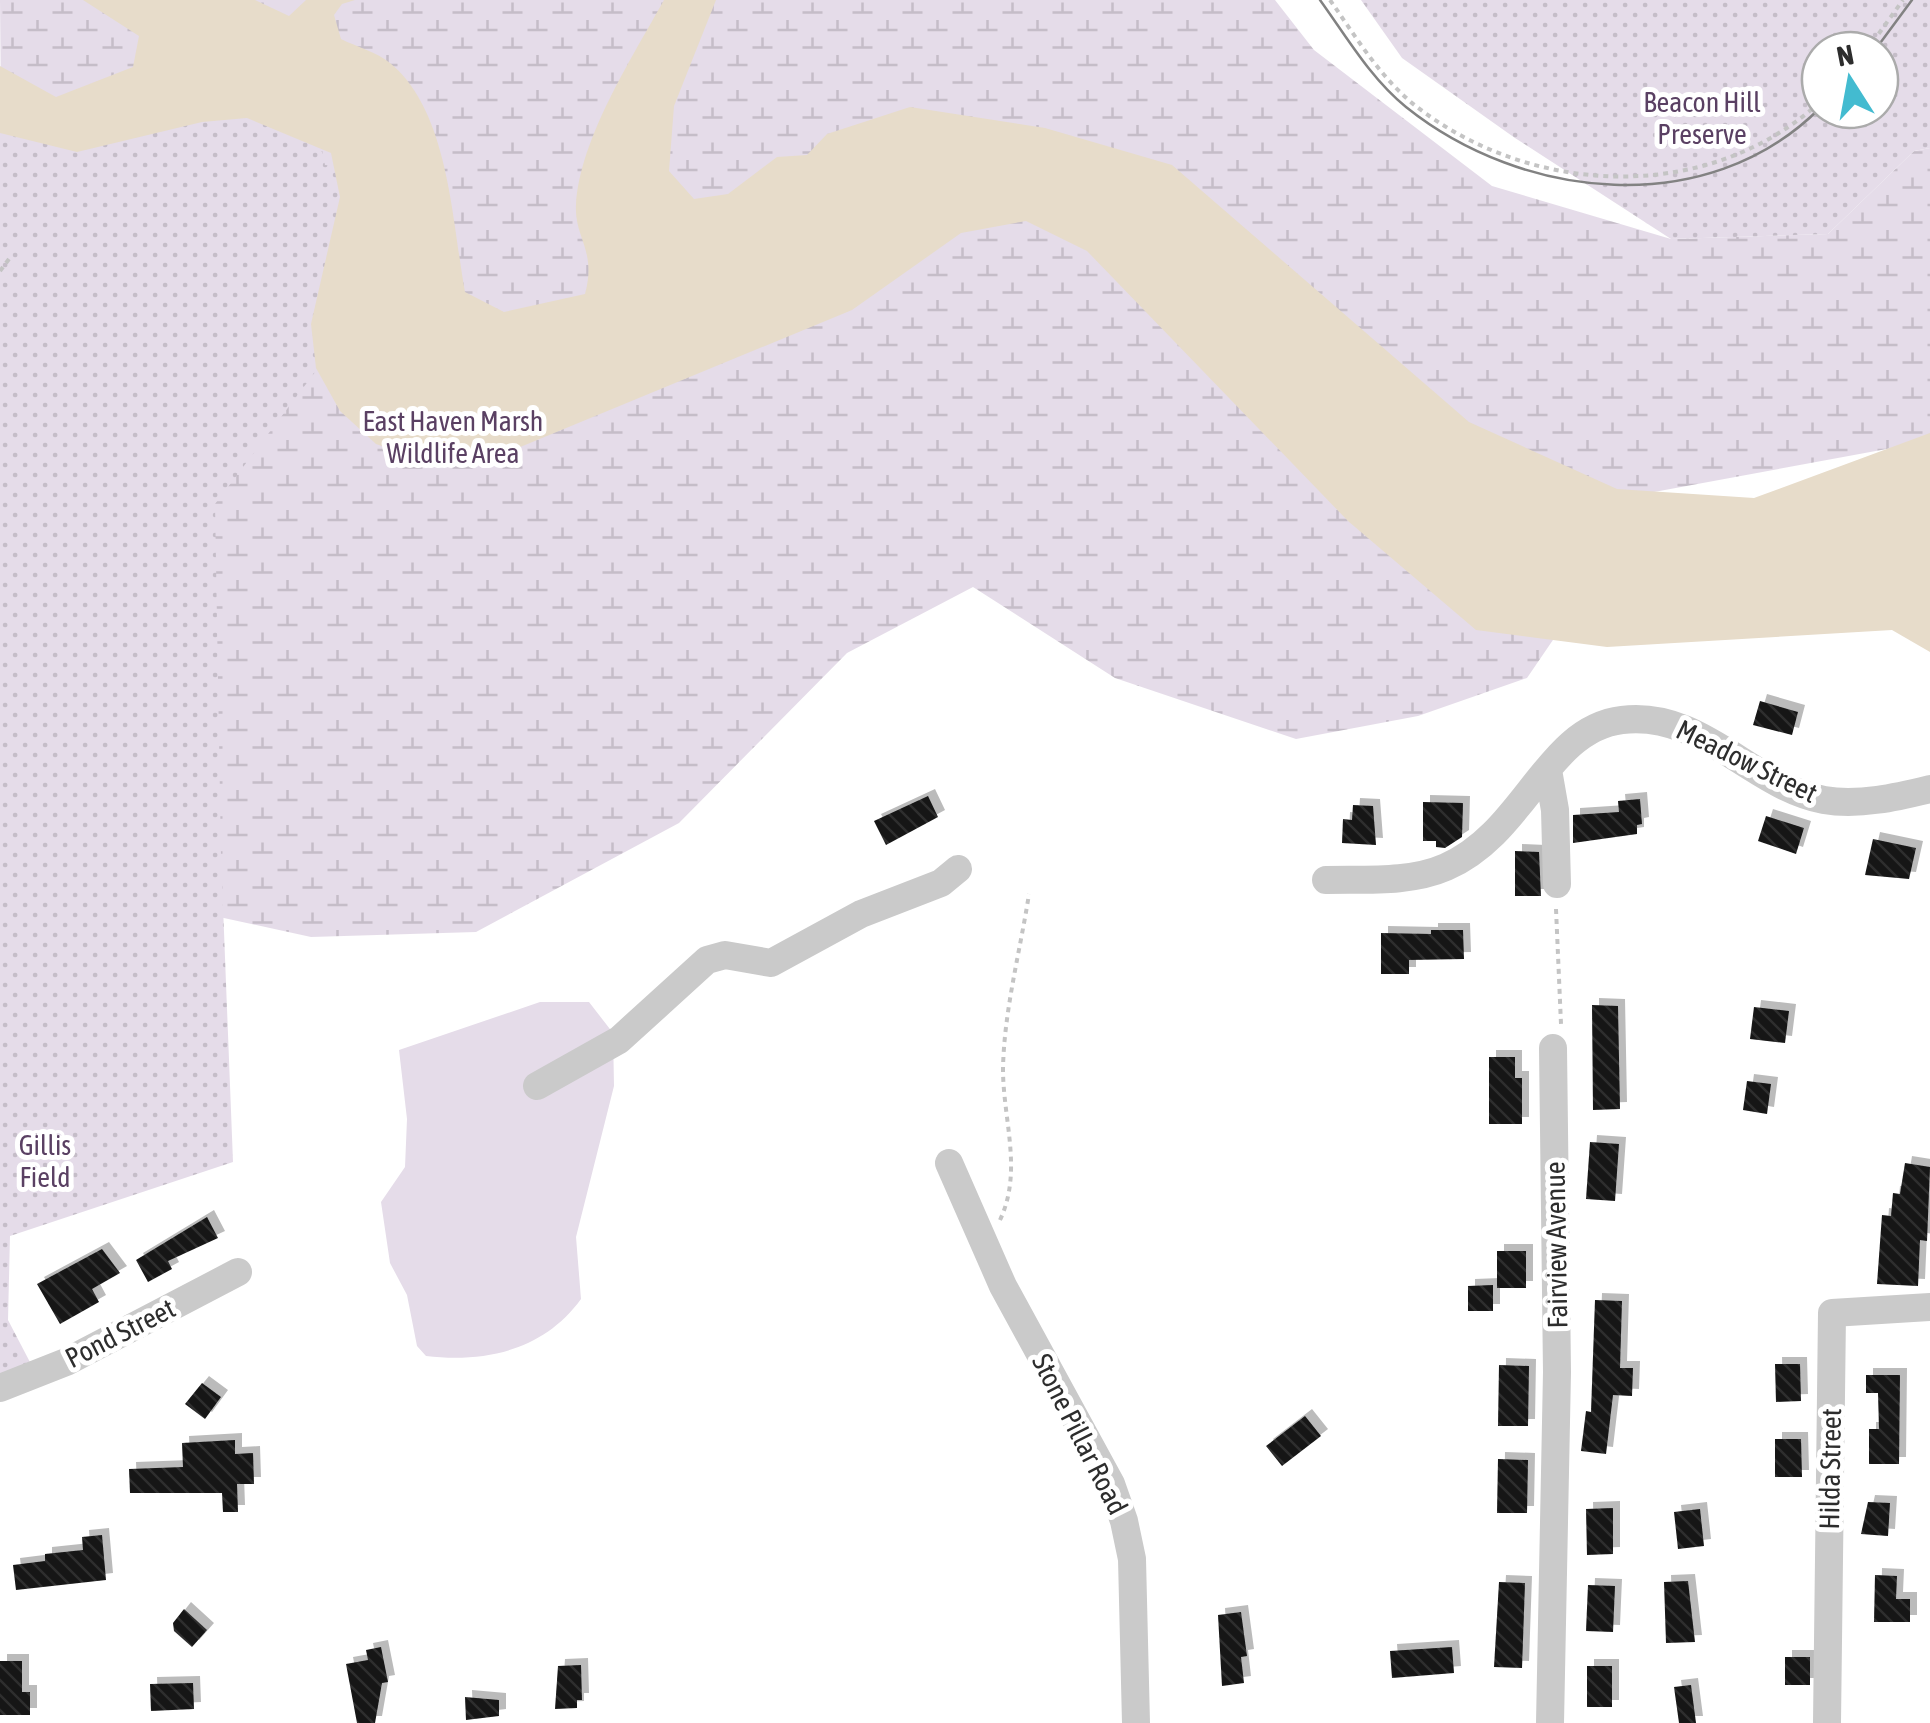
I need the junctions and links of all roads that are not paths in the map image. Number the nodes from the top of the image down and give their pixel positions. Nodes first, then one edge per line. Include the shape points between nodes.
1 (1548, 770) junction
2 (1930, 789) edge
3 (958, 868) dead end
4 (1326, 880) dead end
5 (1557, 884) road end
6 (1553, 1048) road end
7 (538, 1086) dead end
8 (950, 1162) dead end
9 (238, 1272) dead end
10 (1930, 1306) edge
11 (0, 1388) edge
12 (1136, 1723) edge
13 (1550, 1723) edge
14 (1827, 1723) edge

1 - 2 street, Meadow Street via 1565,744 1599,724 1646,718 1689,731 1821,799 1867,800
1 - 4 street, Meadow Street via 1502,829 1445,868 1419,876
1 - 5 street
3 - 7 street via 772,963 725,955 707,960 618,1040
6 - 13 street, Fairview Avenue via 1558,1319
8 - 12 street, Stone Pillar Road via 982,1240 1111,1484 1124,1521 1132,1559
9 - 11 street, Pond Street via 84,1353
10 - 14 street, Hilda Street via 1832,1313

